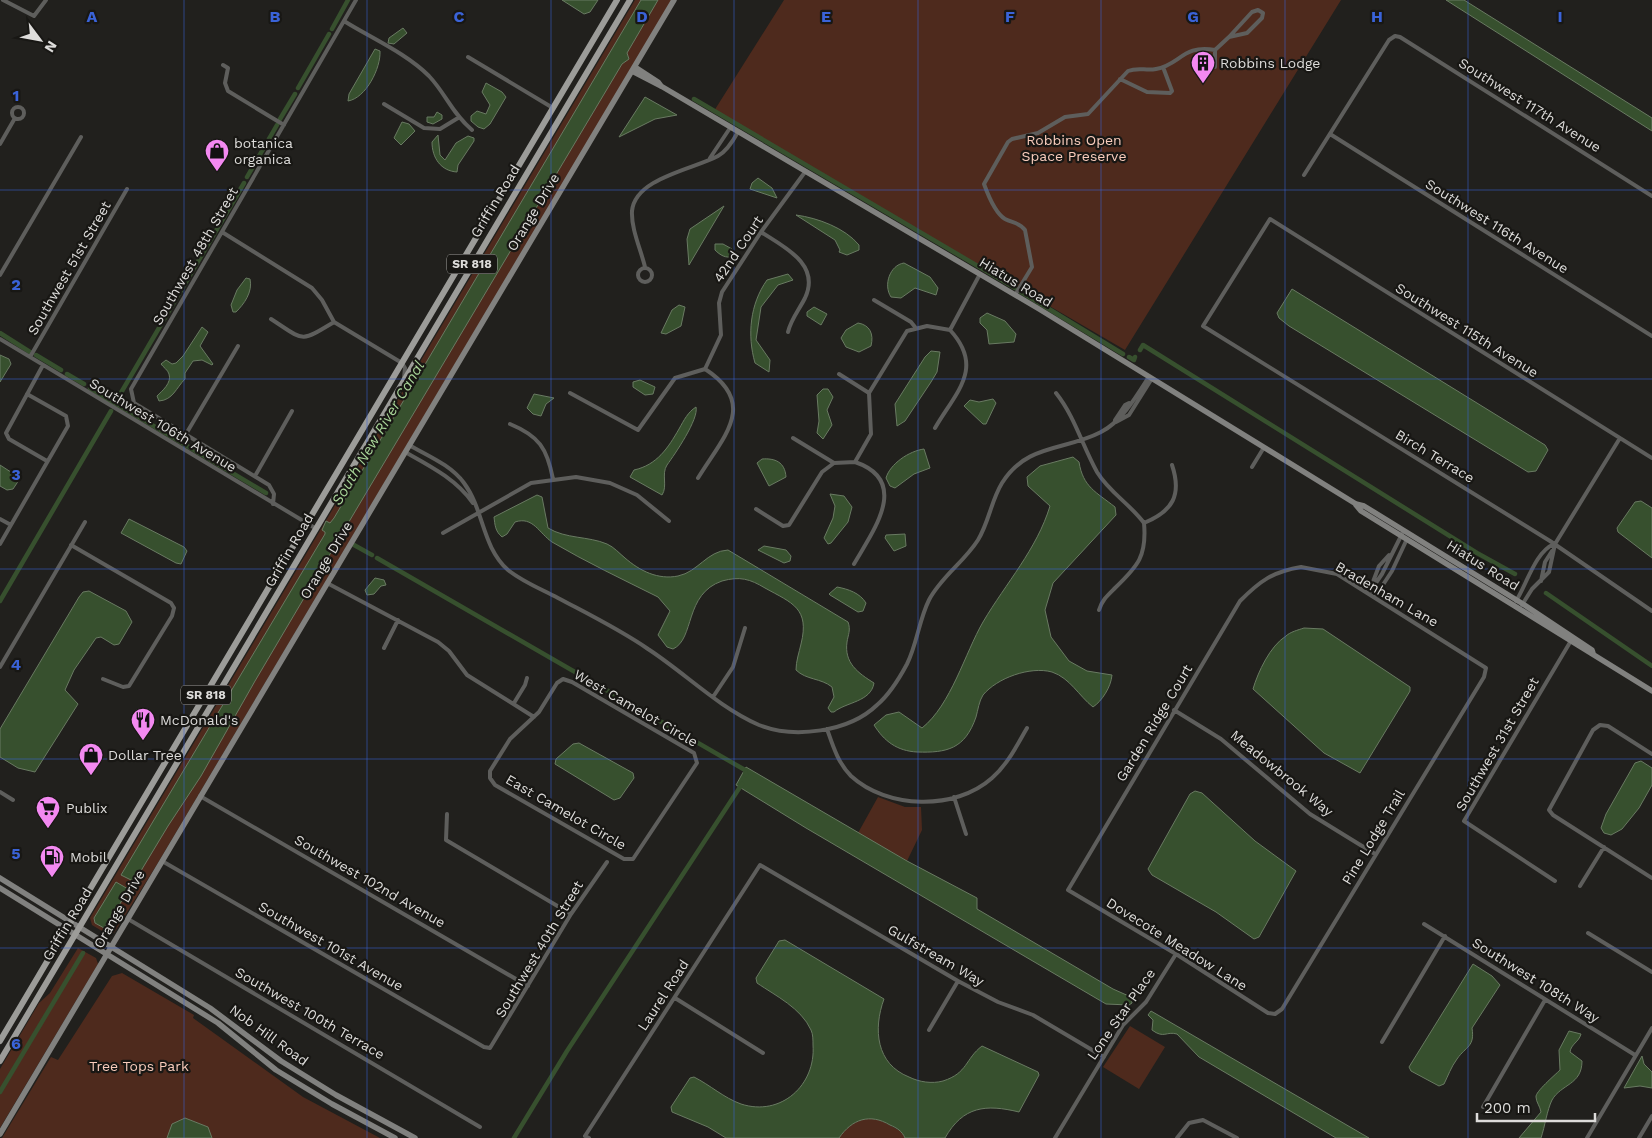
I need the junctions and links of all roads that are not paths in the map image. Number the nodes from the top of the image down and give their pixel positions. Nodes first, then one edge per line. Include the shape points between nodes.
1 (3, 0) edge
2 (46, 0) edge
3 (356, 0) edge
4 (617, 0) edge
5 (630, 0) edge
6 (674, 0) edge
7 (344, 21) junction
8 (600, 28) junction
9 (1229, 37) junction
10 (592, 42) junction
11 (605, 42) junction
12 (1215, 50) junction
13 (598, 53) junction
14 (468, 57) dead end
15 (223, 65) dead end
16 (1163, 67) junction
17 (1215, 67) dead end
18 (634, 69) junction
19 (1120, 79) junction
20 (384, 104) dead end
21 (553, 108) junction
22 (15, 118) dead end
23 (458, 118) junction
24 (284, 125) junction
25 (730, 128) junction
26 (472, 130) dead end
27 (738, 132) junction
28 (1330, 134) junction
29 (81, 137) dead end
30 (0, 144) edge
31 (710, 158) junction
32 (805, 172) junction
33 (1304, 175) dead end
34 (127, 190) dead end
35 (1652, 196) edge
36 (222, 232) junction
37 (761, 232) junction
38 (645, 267) junction
39 (980, 274) junction
40 (0, 275) edge
41 (1015, 295) junction
42 (874, 300) dead end
43 (271, 320) dead end
44 (334, 322) junction
45 (1203, 326) joint
46 (915, 327) junction
47 (950, 330) junction
48 (788, 332) dead end
49 (1652, 336) edge
50 (0, 339) edge
51 (238, 346) dead end
52 (30, 357) junction
53 (402, 363) junction
54 (43, 365) junction
55 (705, 369) junction
56 (839, 374) dead end
57 (1150, 379) junction
58 (404, 380) junction
59 (570, 393) dead end
60 (869, 393) junction
61 (1056, 393) dead end
62 (27, 394) junction
63 (292, 410) dead end
64 (1114, 422) junction
65 (510, 424) dead end
66 (935, 428) dead end
67 (186, 434) junction
68 (793, 438) dead end
69 (1620, 438) junction
70 (1082, 439) junction
71 (409, 445) junction
72 (1263, 449) junction
73 (406, 452) junction
74 (1652, 458) edge
75 (48, 461) junction
76 (855, 462) junction
77 (834, 463) junction
78 (1172, 464) dead end
79 (1252, 466) dead end
80 (255, 476) junction
81 (698, 478) dead end
82 (553, 479) junction
83 (273, 504) junction
84 (477, 509) junction
85 (756, 509) dead end
86 (0, 519) edge
87 (669, 521) dead end
88 (84, 522) dead end
89 (306, 523) junction
90 (1144, 523) junction
91 (10, 525) junction
92 (315, 528) junction
93 (443, 533) dead end
94 (1406, 535) junction
95 (0, 544) edge
96 (1555, 544) junction
97 (71, 545) junction
98 (1553, 550) junction
99 (1392, 551) junction
100 (1537, 559) junction
101 (1545, 562) junction
102 (854, 564) dead end
103 (1378, 570) junction
104 (1383, 572) junction
105 (1269, 576) joint
106 (1388, 576) junction
107 (1541, 581) junction
108 (327, 583) junction
109 (1369, 593) junction
110 (1375, 597) junction
111 (1515, 603) junction
112 (1522, 607) junction
113 (1099, 610) dead end
114 (1652, 611) edge
115 (398, 620) junction
116 (745, 628) dead end
117 (1572, 639) junction
118 (384, 648) dead end
119 (0, 667) edge
120 (1486, 668) joint
121 (527, 678) dead end
122 (103, 679) dead end
123 (1652, 691) edge
124 (713, 697) junction
125 (514, 703) junction
126 (1174, 710) junction
127 (196, 712) junction
128 (534, 717) junction
129 (1027, 728) dead end
130 (197, 729) junction
131 (827, 729) junction
132 (179, 741) junction
133 (1652, 754) edge
134 (177, 763) junction
135 (0, 792) edge
136 (200, 796) junction
137 (954, 797) junction
138 (13, 800) dead end
139 (446, 814) dead end
140 (966, 834) dead end
141 (1604, 847) junction
142 (1375, 854) junction
143 (633, 859) joint
144 (162, 862) junction
145 (606, 862) dead end
146 (760, 866) joint
147 (0, 878) edge
148 (1652, 878) edge
149 (1555, 881) dead end
150 (1580, 886) dead end
151 (0, 888) edge
152 (1068, 890) joint
153 (571, 914) junction
154 (128, 920) junction
155 (71, 921) junction
156 (1424, 924) dead end
157 (80, 926) junction
158 (66, 929) junction
159 (1588, 933) dead end
160 (75, 935) junction
161 (1445, 936) junction
162 (112, 946) junction
163 (107, 954) junction
164 (1176, 954) junction
165 (1652, 972) edge
166 (958, 981) junction
167 (528, 986) junction
168 (675, 998) junction
169 (1545, 1000) junction
170 (1275, 1014) joint
171 (1652, 1028) edge
172 (929, 1030) dead end
173 (0, 1042) edge
174 (1382, 1042) dead end
175 (490, 1048) joint
176 (763, 1053) dead end
177 (1635, 1055) junction
178 (1104, 1057) junction
179 (0, 1061) edge
180 (1482, 1107) dead end
181 (1652, 1116) edge
182 (480, 1127) dead end
183 (0, 1134) edge
184 (587, 1137) edge
185 (395, 1138) edge
186 (415, 1138) edge
187 (1055, 1138) edge
188 (1177, 1138) edge
189 (1236, 1138) edge
190 (1587, 1138) edge
191 (1639, 1138) edge

1 - 2 street via 34,16
3 - 7 street, Southwest 48th Street
4 - 8 main road, Griffin Road / SR 818
5 - 11 main road, Griffin Road / SR 818
6 - 18 street, Orange Drive
7 - 23 street via 418,66
7 - 24 street, Southwest 48th Street
8 - 10 main road, Griffin Road / SR 818
8 - 11 main road
9 - 9 street via 1248,33 1263,13 1254,10
9 - 12 street
10 - 13 main road
10 - 21 main road, Griffin Road / SR 818
11 - 13 main road, Griffin Road / SR 818
12 - 16 street via 1200,47
12 - 17 street
13 - 58 main road, Griffin Road / SR 818
14 - 21 street
15 - 24 street via 228,68 225,83 228,91
16 - 19 street via 1136,68
16 - 19 street via 1172,87 1170,93 1147,92
18 - 25 street, Hiatus Road
18 - 71 street, Orange Drive
19 - 41 street via 1088,114 1065,118 1038,133 1012,138 985,180 988,194 1000,214 1025,230 1032,267
20 - 23 street via 424,128 440,129
21 - 53 main road, Griffin Road / SR 818
22 - 30 street
23 - 26 street
24 - 36 street, Southwest 48th Street
25 - 27 street, Hiatus Road
25 - 31 street
27 - 31 street via 724,151
27 - 32 street, Hiatus Road
28 - 33 street
28 - 35 street, Southwest 117th Avenue via 1389,40 1395,36
28 - 49 street, Southwest 116th Avenue
29 - 40 street
31 - 38 street via 650,185 638,195 632,214
32 - 37 street, 42nd Court
32 - 39 street, Hiatus Road
34 - 52 street, Southwest 51st Street
36 - 44 street via 312,288
36 - 67 street, Southwest 48th Street via 134,382 131,393 134,403
37 - 48 street via 796,255 808,273 807,293
37 - 55 street, 42nd Court via 722,292 719,303 721,335
38 - 38 street via 638,274 639,279 646,282 653,275
39 - 41 street, Hiatus Road
39 - 47 street
41 - 57 street, Hiatus Road
42 - 46 street
43 - 44 street via 299,337 307,338
44 - 53 street
45 - 69 street, Southwest 115th Avenue via 1270,219
45 - 96 street, Birch Terrace
46 - 47 street via 938,326
46 - 60 street via 907,331
47 - 66 street via 965,349 968,364 966,376
50 - 52 street, Southwest 106th Avenue
51 - 67 street
52 - 54 street, Southwest 106th Avenue
53 - 58 street
53 - 89 main road, Griffin Road / SR 818
54 - 62 street
54 - 83 street, Southwest 106th Avenue
55 - 59 street via 675,378 638,430
55 - 81 street via 724,382 734,413 731,424
56 - 60 street
57 - 64 street
57 - 64 street via 1129,414
57 - 72 street, Hiatus Road
58 - 92 main road, Griffin Road / SR 818
60 - 76 street via 871,434
61 - 70 street
62 - 75 street via 68,420 68,428
62 - 75 street via 6,432 9,439
63 - 80 street
64 - 70 street via 1101,432
65 - 82 street via 529,432 543,446
67 - 80 street
68 - 77 street
69 - 74 street, Southwest 115th Avenue
69 - 96 street
70 - 90 street via 1111,491 1134,509
70 - 131 street via 1024,458 1014,469 1003,482 978,541 930,598 918,624 909,660 896,684 876,707
71 - 73 street, Orange Drive
71 - 84 street via 454,471 471,493
72 - 79 street
72 - 94 street, Hiatus Road via 1364,506
73 - 84 street via 455,483
73 - 108 street, Orange Drive
75 - 91 street
76 - 77 street
76 - 102 street via 879,480 885,499 879,521
77 - 85 street via 822,472 789,525 784,526
78 - 90 street via 1176,493 1170,507
80 - 83 street via 272,487
82 - 84 street via 531,483
82 - 87 street via 576,477 610,483 636,495
83 - 89 street, Southwest 106th Avenue
84 - 93 street
84 - 124 street via 491,547 507,569 523,581 606,623 647,648
86 - 91 street
88 - 97 street
89 - 92 street, Southwest 106th Avenue
89 - 127 main road, Griffin Road / SR 818
90 - 113 street via 1146,542 1142,558 1102,602
91 - 95 street
92 - 130 main road, Griffin Road / SR 818
94 - 99 street
94 - 106 street
94 - 111 street, Hiatus Road
96 - 98 street
96 - 100 street
96 - 114 street, Birch Terrace
97 - 119 street
97 - 122 street via 176,607 127,687
98 - 101 street
98 - 107 street via 1549,572
99 - 103 street
99 - 104 street
100 - 101 street
100 - 111 street
101 - 107 street
103 - 104 street
103 - 109 street
104 - 106 street
104 - 109 street
105 - 109 street, Bradenham Lane via 1301,567 1322,569
105 - 126 street, Garden Ridge Court via 1240,601
106 - 110 street
107 - 112 street
108 - 115 street
108 - 136 street, Orange Drive
109 - 110 street, Bradenham Lane
110 - 120 street, Bradenham Lane
111 - 112 street, Hiatus Road
112 - 117 street, Hiatus Road
115 - 118 street
115 - 125 street via 438,642 449,651 466,675
116 - 124 street via 733,667
117 - 123 street, Hiatus Road
117 - 149 street, Southwest 31st Street via 1464,821
120 - 142 street, Pine Lodge Trail via 1484,677
121 - 125 street
124 - 131 street via 761,726 794,732
125 - 128 street
126 - 142 street, Meadowbrook Way via 1235,750 1310,814
126 - 152 street, Garden Ridge Court
127 - 130 main road
127 - 132 main road, Griffin Road / SR 818
128 - 143 street, East Camelot Circle via 510,738 490,772 490,778 496,785 624,860
128 - 143 street, West Camelot Circle via 563,679 697,757 697,763
129 - 137 street via 1010,757 992,778 971,792
130 - 134 main road, Griffin Road / SR 818
131 - 137 street via 835,755 851,776 875,792 901,801
132 - 134 main road
132 - 155 main road, Griffin Road / SR 818
133 - 141 street via 1608,726 1600,725 1593,730 1549,810 1553,816
134 - 157 main road, Griffin Road / SR 818
135 - 138 street
136 - 144 street, Orange Drive
136 - 167 street, Southwest 102nd Avenue
137 - 140 street
139 - 153 street via 446,840
141 - 148 street
141 - 150 street
142 - 170 street, Pine Lodge Trail via 1282,1009
144 - 154 street, Orange Drive
144 - 175 street, Southwest 101st Avenue
145 - 153 street, Southwest 40th Street
146 - 166 street, Gulfstream Way
146 - 168 street, Laurel Road
147 - 155 street, Nob Hill Road
151 - 158 street, Nob Hill Road
152 - 164 street, Dovecote Meadow Lane
153 - 167 street, Southwest 40th Street
154 - 162 street, Orange Drive
154 - 182 street, Southwest 100th Terrace
155 - 157 street, Nob Hill Road
155 - 158 main road, Griffin Road / SR 818
156 - 161 street, Southwest 108th Way
157 - 160 main road, Griffin Road / SR 818
157 - 162 street, Nob Hill Road
158 - 160 street, Nob Hill Road
158 - 173 main road, Griffin Road / SR 818
159 - 165 street
160 - 163 street, Nob Hill Road
160 - 179 main road, Griffin Road / SR 818
161 - 169 street, Southwest 108th Way
161 - 174 street
162 - 163 street, Orange Drive
162 - 186 street, Nob Hill Road via 210,1008 281,1061
163 - 183 street, Orange Drive
163 - 185 street, Nob Hill Road via 218,1023 276,1070
164 - 170 street, Dovecote Meadow Lane via 1268,1013
164 - 178 street, Lone Star Place via 1146,1002 1123,1025
166 - 172 street
166 - 178 street, Gulfstream Way via 1033,1016
167 - 175 street, Southwest 40th Street
168 - 176 street
168 - 184 street, Laurel Road
169 - 177 street, Southwest 108th Way
169 - 180 street
171 - 177 street
177 - 190 street
178 - 187 street, Lone Star Place
181 - 191 street
188 - 189 street via 1195,1120 1211,1123

